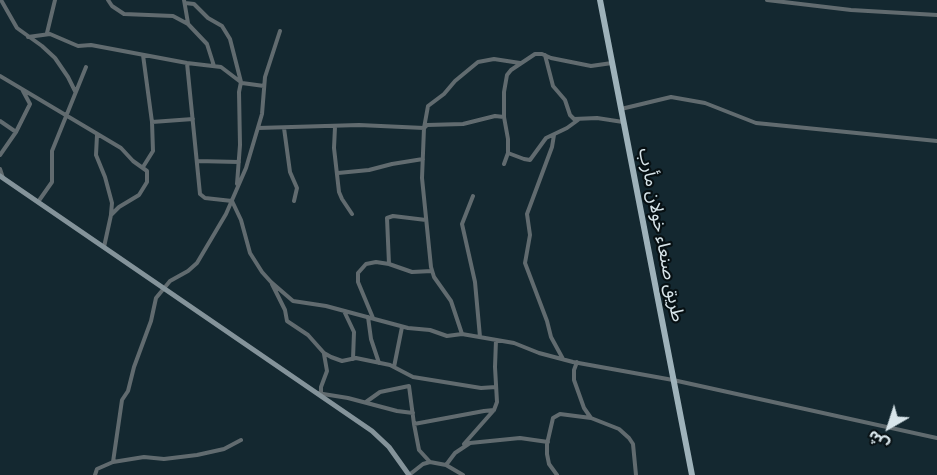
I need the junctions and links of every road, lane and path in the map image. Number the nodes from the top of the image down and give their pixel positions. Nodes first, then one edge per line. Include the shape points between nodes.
1 (1, 0) edge
2 (55, 0) edge
3 (108, 0) edge
4 (600, 0) edge
5 (767, 0) edge
6 (184, 2) edge
7 (937, 15) edge
8 (188, 24) junction
9 (280, 31) dead end
10 (47, 33) junction
11 (28, 37) junction
12 (545, 55) junction
13 (143, 56) junction
14 (187, 63) junction
15 (521, 63) junction
16 (612, 63) junction
17 (213, 66) junction
18 (86, 67) dead end
19 (0, 76) edge
20 (241, 82) junction
21 (264, 86) junction
22 (20, 88) junction
23 (75, 91) junction
24 (621, 109) junction
25 (66, 116) junction
26 (504, 117) junction
27 (192, 119) junction
28 (578, 120) junction
29 (0, 121) edge
30 (152, 122) junction
31 (624, 122) junction
32 (335, 127) junction
33 (258, 128) junction
34 (284, 128) junction
35 (424, 129) junction
36 (15, 132) junction
37 (98, 135) junction
38 (554, 135) junction
39 (937, 141) edge
40 (508, 153) junction
41 (0, 155) edge
42 (423, 159) junction
43 (197, 161) junction
44 (239, 162) junction
45 (504, 164) dead end
46 (143, 167) junction
47 (0, 169) edge
48 (338, 173) junction
49 (2, 177) edge
50 (237, 185) junction
51 (473, 196) dead end
52 (231, 201) junction
53 (294, 201) dead end
54 (38, 202) junction
55 (352, 214) dead end
56 (111, 215) junction
57 (426, 220) junction
58 (104, 247) junction
59 (389, 264) junction
60 (432, 271) junction
61 (271, 282) junction
62 (163, 288) junction
63 (343, 310) junction
64 (371, 318) junction
65 (402, 326) junction
66 (462, 334) junction
67 (480, 337) junction
68 (496, 340) junction
69 (324, 353) junction
70 (353, 359) junction
71 (563, 360) junction
72 (577, 362) junction
73 (379, 363) junction
74 (394, 367) junction
75 (413, 377) junction
76 (674, 380) junction
77 (409, 386) junction
78 (496, 387) junction
79 (318, 393) junction
80 (366, 402) junction
81 (494, 410) junction
82 (413, 413) junction
83 (591, 418) junction
84 (414, 424) junction
85 (937, 438) edge
86 (241, 440) dead end
87 (548, 442) junction
88 (462, 447) junction
89 (113, 462) junction
90 (430, 462) junction
91 (446, 465) junction
92 (95, 475) edge
93 (409, 475) edge
94 (463, 475) edge
95 (557, 475) edge
96 (636, 475) edge
97 (692, 475) edge

1 - 11 street via 17,28
2 - 10 street
3 - 8 street via 124,14 173,16
4 - 16 main road, طريق صنعاء خولان مأرب
5 - 7 street
6 - 8 street
6 - 20 street via 195,4 222,26
8 - 17 street via 207,44
9 - 21 street
10 - 11 street
10 - 13 street via 78,45
11 - 23 street via 55,58
12 - 15 street via 535,54
12 - 16 street via 591,66
12 - 28 street via 553,86 565,100 570,115
13 - 14 street
13 - 30 street
14 - 17 street
14 - 27 street
15 - 26 street via 507,75
15 - 35 street via 494,59 478,62 428,105
16 - 24 main road, طريق صنعاء خولان مأرب
17 - 20 street
18 - 23 street
19 - 22 street
20 - 21 street
20 - 44 street
21 - 33 street
22 - 25 street
22 - 36 street via 30,104
23 - 25 street
24 - 31 main road, طريق صنعاء خولان مأرب
24 - 39 street via 671,97 705,103 756,123
25 - 37 street
25 - 54 street via 52,151 51,182
26 - 35 street via 427,125
26 - 40 street
27 - 30 street
27 - 43 street
28 - 31 street
28 - 38 street
29 - 36 street
30 - 46 street via 153,151
31 - 76 main road, طريق صنعاء خولان مأرب
32 - 34 street
32 - 35 street
32 - 48 street
33 - 34 street
33 - 50 street
34 - 53 street via 290,172 297,188
35 - 42 street
36 - 41 street
37 - 46 street
37 - 56 street via 96,155 105,177
38 - 40 street via 546,138 530,160
38 - 71 street via 527,214 530,235 525,263 550,338
40 - 45 street
42 - 48 street
42 - 57 street
43 - 44 street
43 - 52 street via 202,197
44 - 50 street
46 - 56 street via 148,175 139,195
47 - 49 street
48 - 55 street via 342,199
49 - 54 street
50 - 52 street
51 - 67 street via 462,224 473,267
52 - 61 street via 241,219 250,253
52 - 62 street via 197,263
54 - 58 street
56 - 58 street
57 - 59 street via 387,218
57 - 60 street
58 - 62 street
59 - 60 street via 412,272
59 - 64 street via 366,264 358,273
60 - 66 street via 451,301
61 - 63 street via 293,301
61 - 69 street via 287,321 308,334
62 - 79 street
62 - 89 street via 156,298 122,400
63 - 64 street
63 - 70 street via 354,332
64 - 65 street
64 - 73 street via 371,339
65 - 66 street via 447,336
65 - 74 street
66 - 67 street
67 - 68 street
68 - 71 street
68 - 78 street
69 - 70 street via 342,361
69 - 79 street via 327,371
70 - 73 street
71 - 72 street
72 - 76 street
72 - 83 street via 574,380
73 - 74 street
74 - 75 street
75 - 77 street
75 - 78 street
76 - 85 street
76 - 97 main road, طريق صنعاء خولان مأرب
77 - 80 street via 380,392
77 - 82 street
78 - 81 street
79 - 80 street
79 - 93 street via 372,431
80 - 82 street
81 - 84 street
81 - 88 street
82 - 84 street
83 - 87 street via 556,415
83 - 96 street via 619,429 629,438
84 - 90 street via 419,450
86 - 89 street via 197,456 144,456
87 - 88 street via 520,438
87 - 95 street via 549,464
88 - 91 street
89 - 92 street via 97,469
90 - 91 street
90 - 93 street
91 - 94 street

